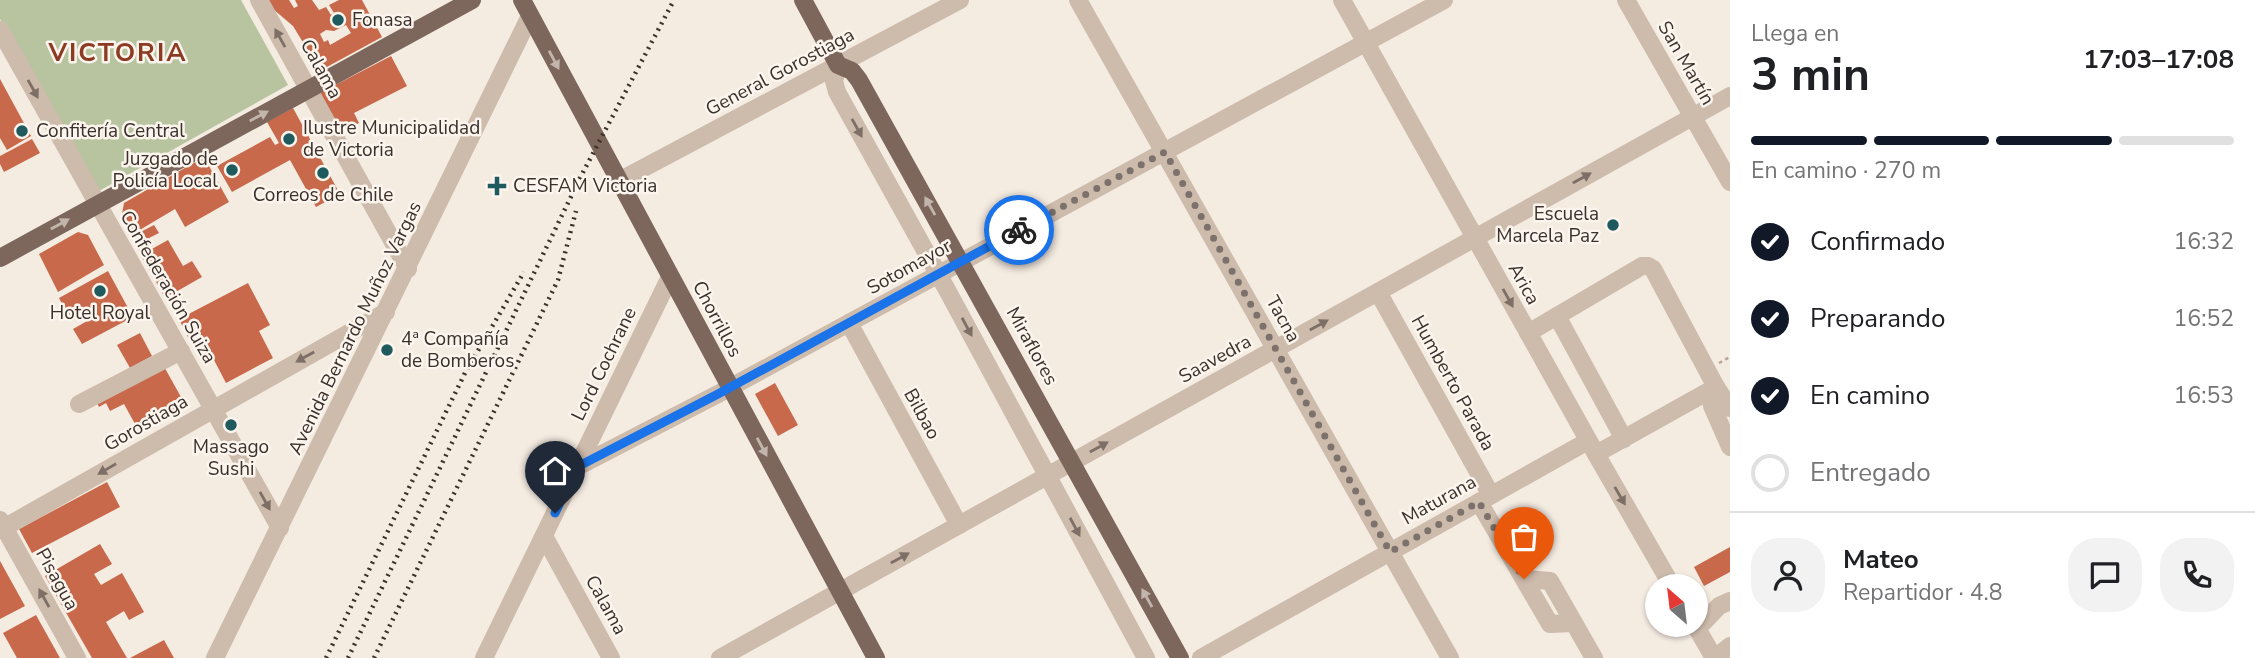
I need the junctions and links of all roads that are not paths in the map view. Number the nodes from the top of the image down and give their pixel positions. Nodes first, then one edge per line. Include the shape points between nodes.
1 (259, 0) edge
2 (472, 0) edge
3 (522, 0) edge
4 (803, 0) edge
5 (960, 0) edge
6 (1078, 0) edge
7 (1342, 0) edge
8 (1444, 0) edge
9 (1626, 0) edge
10 (530, 16) junction
11 (0, 30) edge
12 (1366, 43) junction
13 (838, 65) junction
14 (308, 89) junction
15 (1730, 96) edge
16 (1692, 117) junction
17 (1165, 152) junction
18 (619, 181) junction
19 (1730, 182) edge
20 (97, 204) junction
21 (1474, 238) junction
22 (0, 258) edge
23 (961, 262) junction
24 (408, 269) junction
25 (938, 275) junction
26 (670, 277) junction
27 (1378, 292) junction
28 (386, 312) junction
29 (1557, 316) junction
30 (849, 323) junction
31 (1528, 333) junction
32 (1275, 349) junction
33 (181, 351) junction
34 (730, 387) junction
35 (1716, 387) junction
36 (79, 404) dead end
37 (213, 408) junction
38 (1730, 408) edge
39 (1624, 439) junction
40 (1592, 447) junction
41 (1730, 447) edge
42 (1072, 462) junction
43 (577, 467) junction
44 (1048, 476) junction
45 (1485, 498) junction
46 (1, 526) edge
47 (959, 526) junction
48 (280, 528) junction
49 (544, 536) junction
50 (1390, 552) junction
51 (1665, 574) edge
52 (840, 591) junction
53 (1730, 601) edge
54 (1708, 616) edge
55 (1702, 637) edge
56 (1730, 646) edge
57 (77, 658) edge
58 (215, 658) edge
59 (484, 658) edge
60 (611, 658) edge
61 (720, 658) edge
62 (876, 658) edge
63 (1146, 658) edge
64 (1180, 658) edge
65 (1201, 658) edge
66 (1450, 658) edge
67 (1594, 658) edge
68 (1714, 658) edge

14 -> 1 street, Calama
2 - 14 main road
3 - 10 main road, Chorrillos
4 - 13 main road, Miraflores
5 - 13 street, General Gorostiaga
6 - 17 street, Tacna
7 - 12 street, Arica
8 - 12 street, Sotomayor
9 - 16 street, San Martín
10 -> 18 main road, Chorrillos
10 - 24 street, Avenida Bernardo Muñoz Vargas
11 -> 20 street, Confederación Suiza
12 - 17 street, Sotomayor
12 - 21 street, Arica
13 - 18 street, General Gorostiaga
23 -> 13 main road, Miraflores via 859,80
13 -> 25 street, Miraflores via 834,75 837,92
20 -> 14 main road
14 - 24 street, Calama
15 - 16 street, Saavedra
16 - 19 street, San Martín
21 -> 16 street, Saavedra
17 - 23 street, Sotomayor
17 - 32 street, Tacna
18 - 26 main road, Chorrillos
22 -> 20 main road
20 - 33 street, Confederación Suiza
21 - 27 street, Saavedra
21 -> 31 street, Arica
23 - 25 street, Sotomayor
23 - 42 main road, Miraflores
24 - 28 street, Avenida Bernardo Muñoz Vargas
25 - 30 street, Sotomayor
25 -> 44 street, Miraflores
26 - 34 main road, Chorrillos
26 - 43 street, Lord Cochrane
32 -> 27 street, Saavedra
27 - 45 street, Humberto Parada
28 -> 37 street, Gorostiaga
28 - 48 street, Avenida Bernardo Muñoz Vargas
29 - 31 street
29 - 35 street via 1642,265 1648,266
29 - 39 street, Arica
30 - 34 street, Sotomayor
30 - 47 street, Bilbao
31 - 40 street, Arica
42 -> 32 street, Saavedra
32 - 50 street, Tacna
33 - 36 street
33 - 37 street, Confederación Suiza
34 - 43 street, Sotomayor
34 -> 52 main road, Chorrillos
35 - 38 street
35 - 39 street, Maturana
35 - 41 street via 1712,406
37 -> 46 street, Gorostiaga
37 -> 48 street, Confederación Suiza
39 - 40 street, Maturana
40 - 45 street, Maturana
40 -> 51 street, Arica
42 - 44 street, Saavedra
64 -> 42 main road, Miraflores
43 - 49 street, Lord Cochrane
44 - 47 street, Saavedra
44 -> 63 street, Miraflores
45 - 50 street, Maturana
45 - 67 street, Humberto Parada via 1524,579 1550,581
57 -> 46 street, Pisagua
52 -> 47 street, Saavedra
48 - 58 street, Avenida Bernardo Muñoz Vargas
49 - 59 street, Lord Cochrane
49 - 60 street, Calama
50 - 65 street, Maturana
50 - 66 street, Tacna
52 - 61 street, Saavedra
52 - 62 main road, Chorrillos
53 - 54 street
55 - 68 street
56 - 68 street

